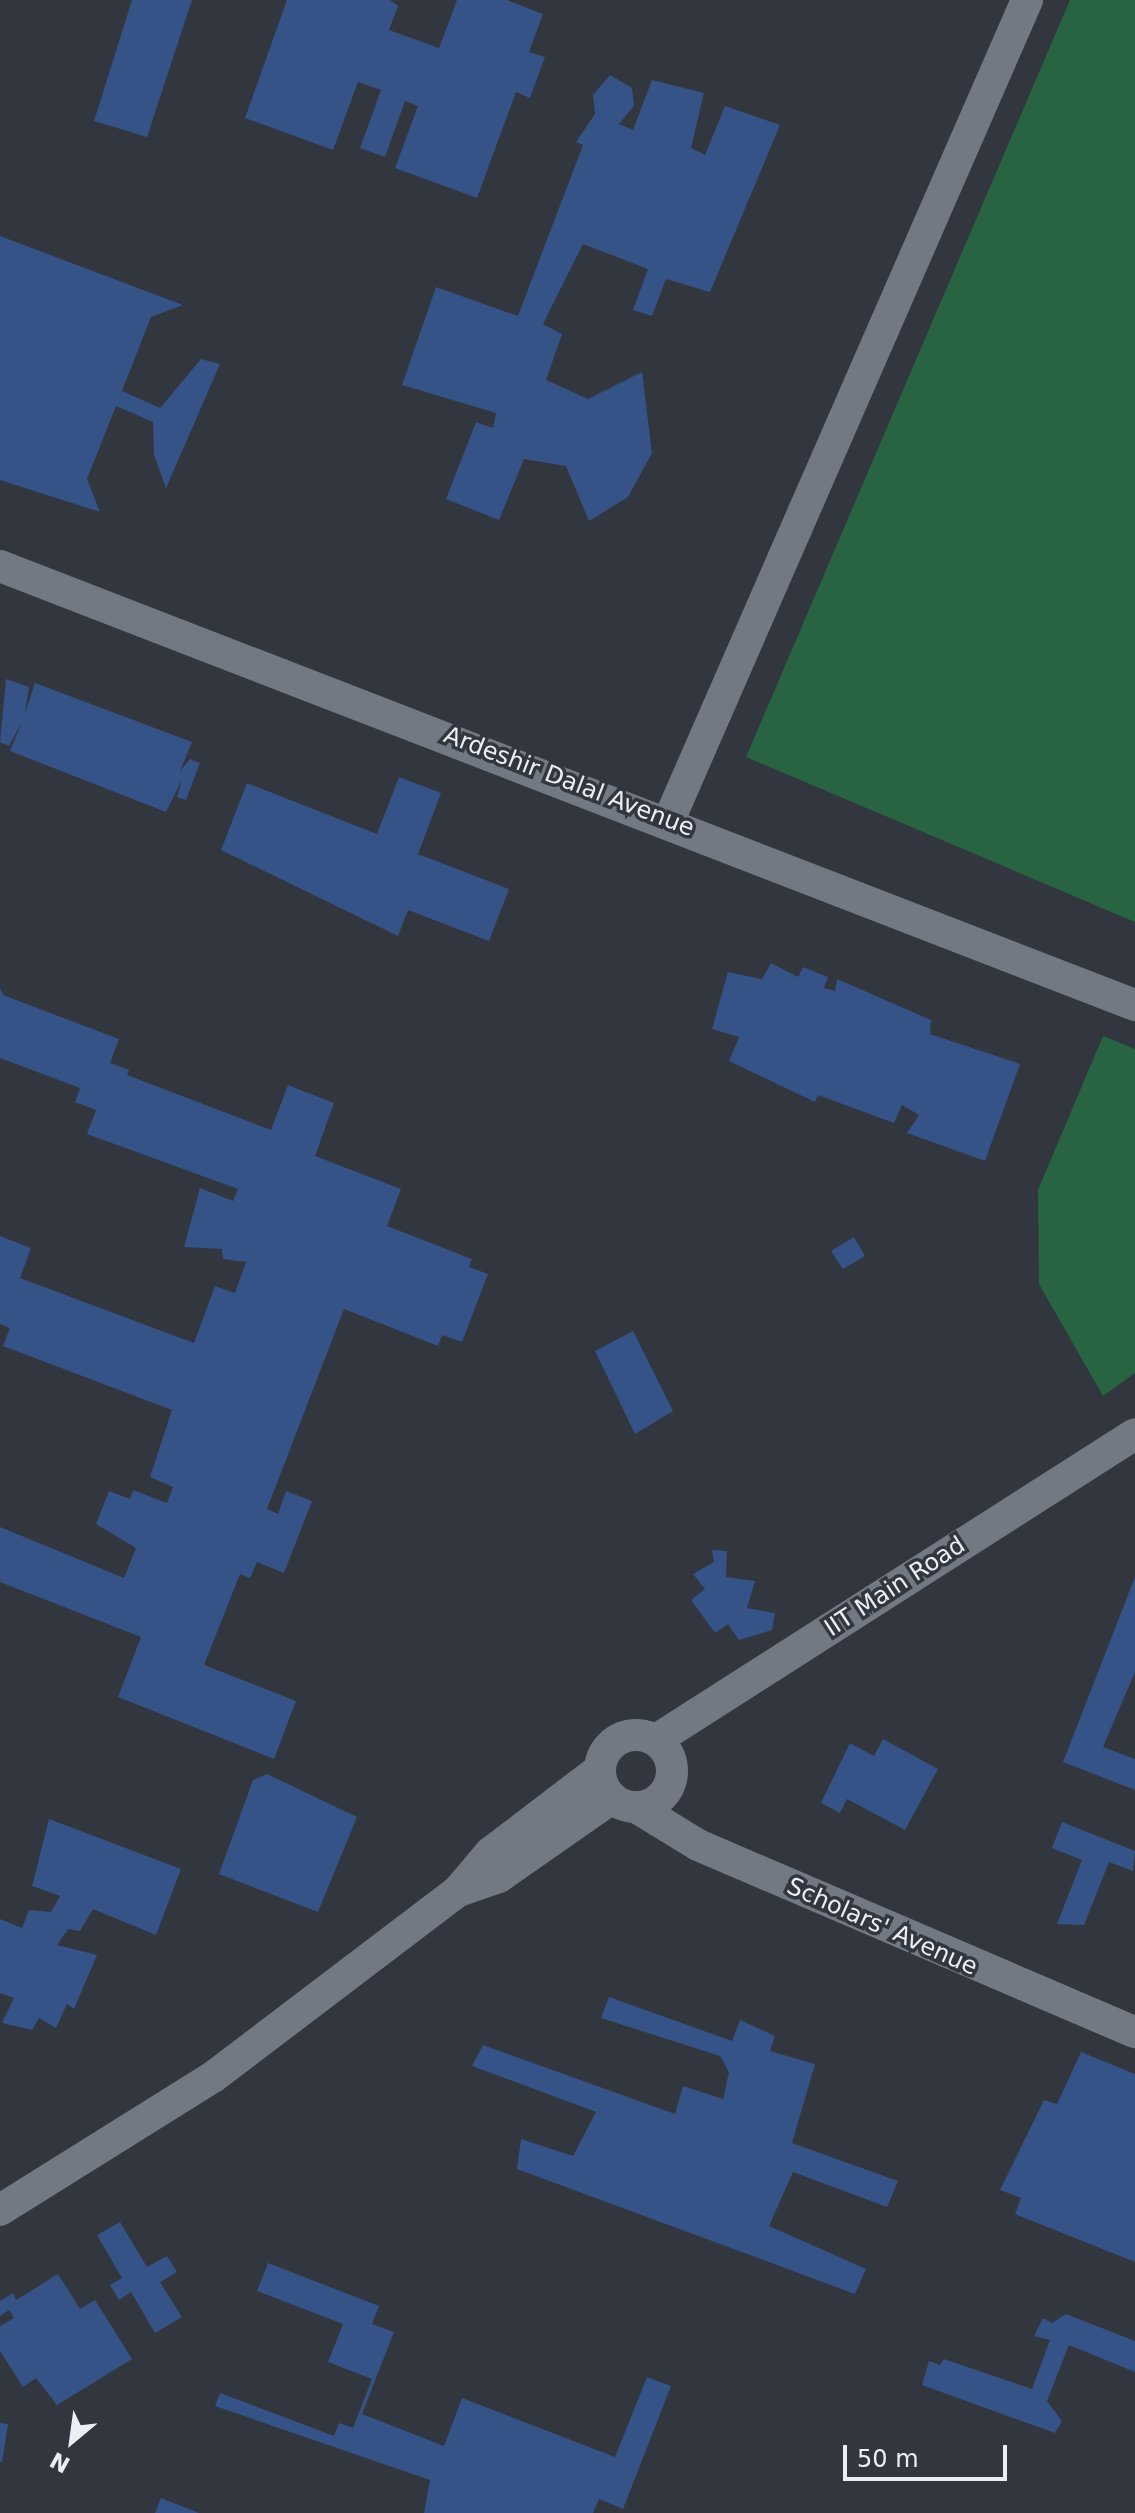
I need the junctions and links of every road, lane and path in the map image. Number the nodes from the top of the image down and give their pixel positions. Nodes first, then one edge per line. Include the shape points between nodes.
1 (1027, 0) edge
2 (0, 566) edge
3 (669, 820) junction
4 (1135, 1005) edge
5 (1135, 1434) edge
6 (656, 1740) junction
7 (616, 1792) junction
8 (1135, 2032) edge
9 (0, 2210) edge

1 - 3 street
2 - 3 street, Ardeshir Dalal Avenue
3 - 4 street, Ardeshir Dalal Avenue
5 - 6 street, IIT Main Road
6 - 7 street via 622,1737 605,1750
6 - 7 street via 670,1758 671,1781 658,1800
7 - 8 street, Scholars' Avenue via 698,1845
7 - 9 street via 499,1877 458,1891 213,2077

